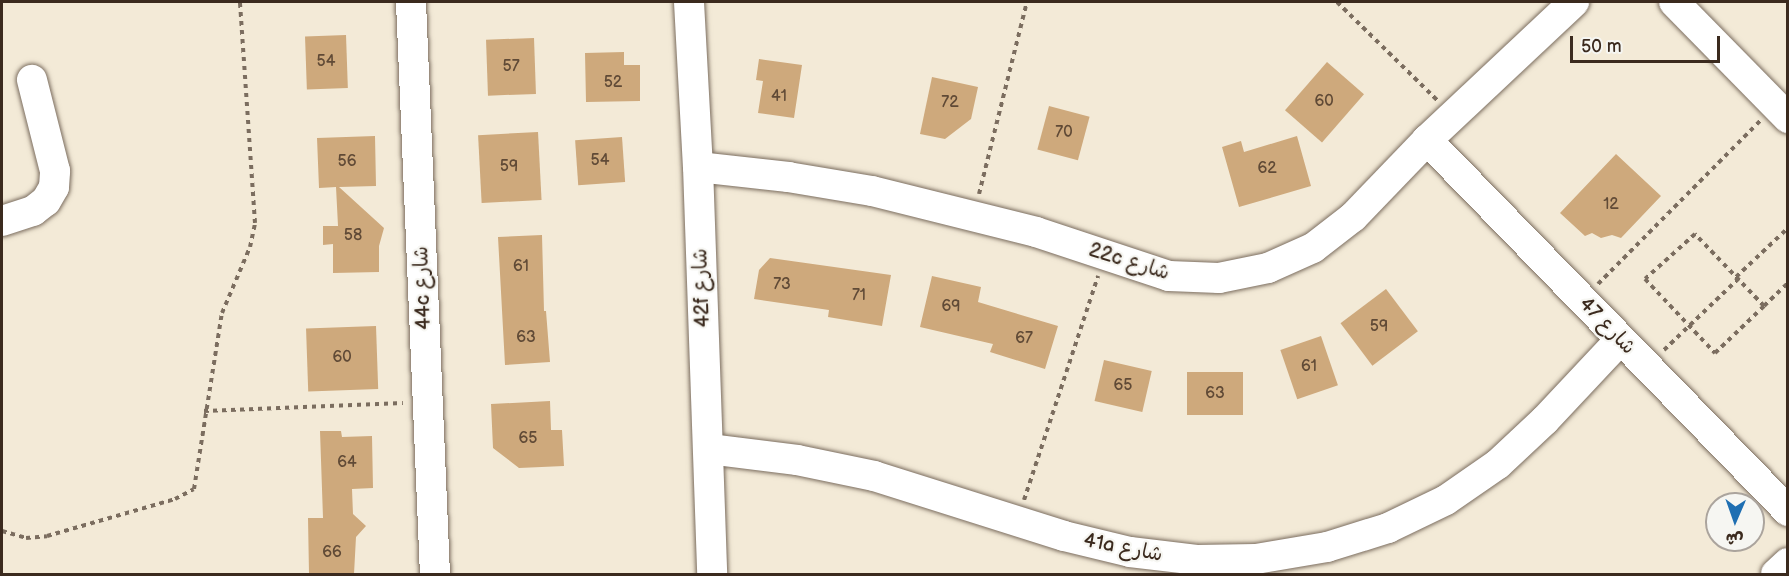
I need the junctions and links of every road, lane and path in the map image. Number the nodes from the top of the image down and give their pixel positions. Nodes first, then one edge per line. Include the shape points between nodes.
1 (240, 2) edge
2 (411, 2) edge
3 (689, 2) edge
4 (1027, 2) edge
5 (1337, 2) edge
6 (1574, 2) edge
7 (1674, 2) edge
8 (32, 80) dead end
9 (1782, 112) edge
10 (1453, 116) junction
11 (1427, 140) junction
12 (698, 167) junction
13 (974, 215) junction
14 (2, 221) edge
15 (1788, 228) edge
16 (1105, 256) junction
17 (1737, 278) junction
18 (1788, 283) edge
19 (1582, 300) junction
20 (1764, 306) junction
21 (1689, 326) junction
22 (1620, 340) junction
23 (1646, 367) junction
24 (428, 402) junction
25 (204, 411) junction
26 (709, 448) junction
27 (1788, 511) edge
28 (1017, 521) junction
29 (2, 531) edge
30 (1788, 563) edge
31 (435, 574) edge
32 (712, 574) edge
33 (1776, 574) edge

1 - 25 path via 255,223 250,248 222,313
2 - 24 street, 44c شارع
3 - 12 street, 42f شارع
4 - 13 path
5 - 10 path
6 - 10 street, 22c شارع
7 - 9 street
8 - 14 street via 55,171 54,187 46,201 33,211
9 - 19 path
10 - 11 street, 22c شارع
11 - 16 street, 22c شارع via 1353,217 1313,248 1268,268 1219,278 1169,276
11 - 19 street, شارع 47
12 - 13 street, 22c شارع via 872,190
12 - 26 street, 42f شارع
13 - 16 street, 22c شارع
15 - 17 path
16 - 28 path
17 - 20 path
17 - 21 path
17 - 21 path via 1695,234 1645,279
18 - 20 path
19 - 22 street, شارع 47
20 - 21 path via 1715,353
21 - 23 path
22 - 23 street, شارع 47
22 - 28 street, 41a شارع via 1498,464 1446,500 1398,523 1327,548 1256,559 1197,560 1130,552
23 - 27 street, شارع 47
24 - 25 path
24 - 31 street, 44c شارع
25 - 29 path via 198,476 194,489 187,495 47,536 26,538
26 - 28 street, 41a شارع via 874,476
26 - 32 street, 42f شارع
30 - 33 street

